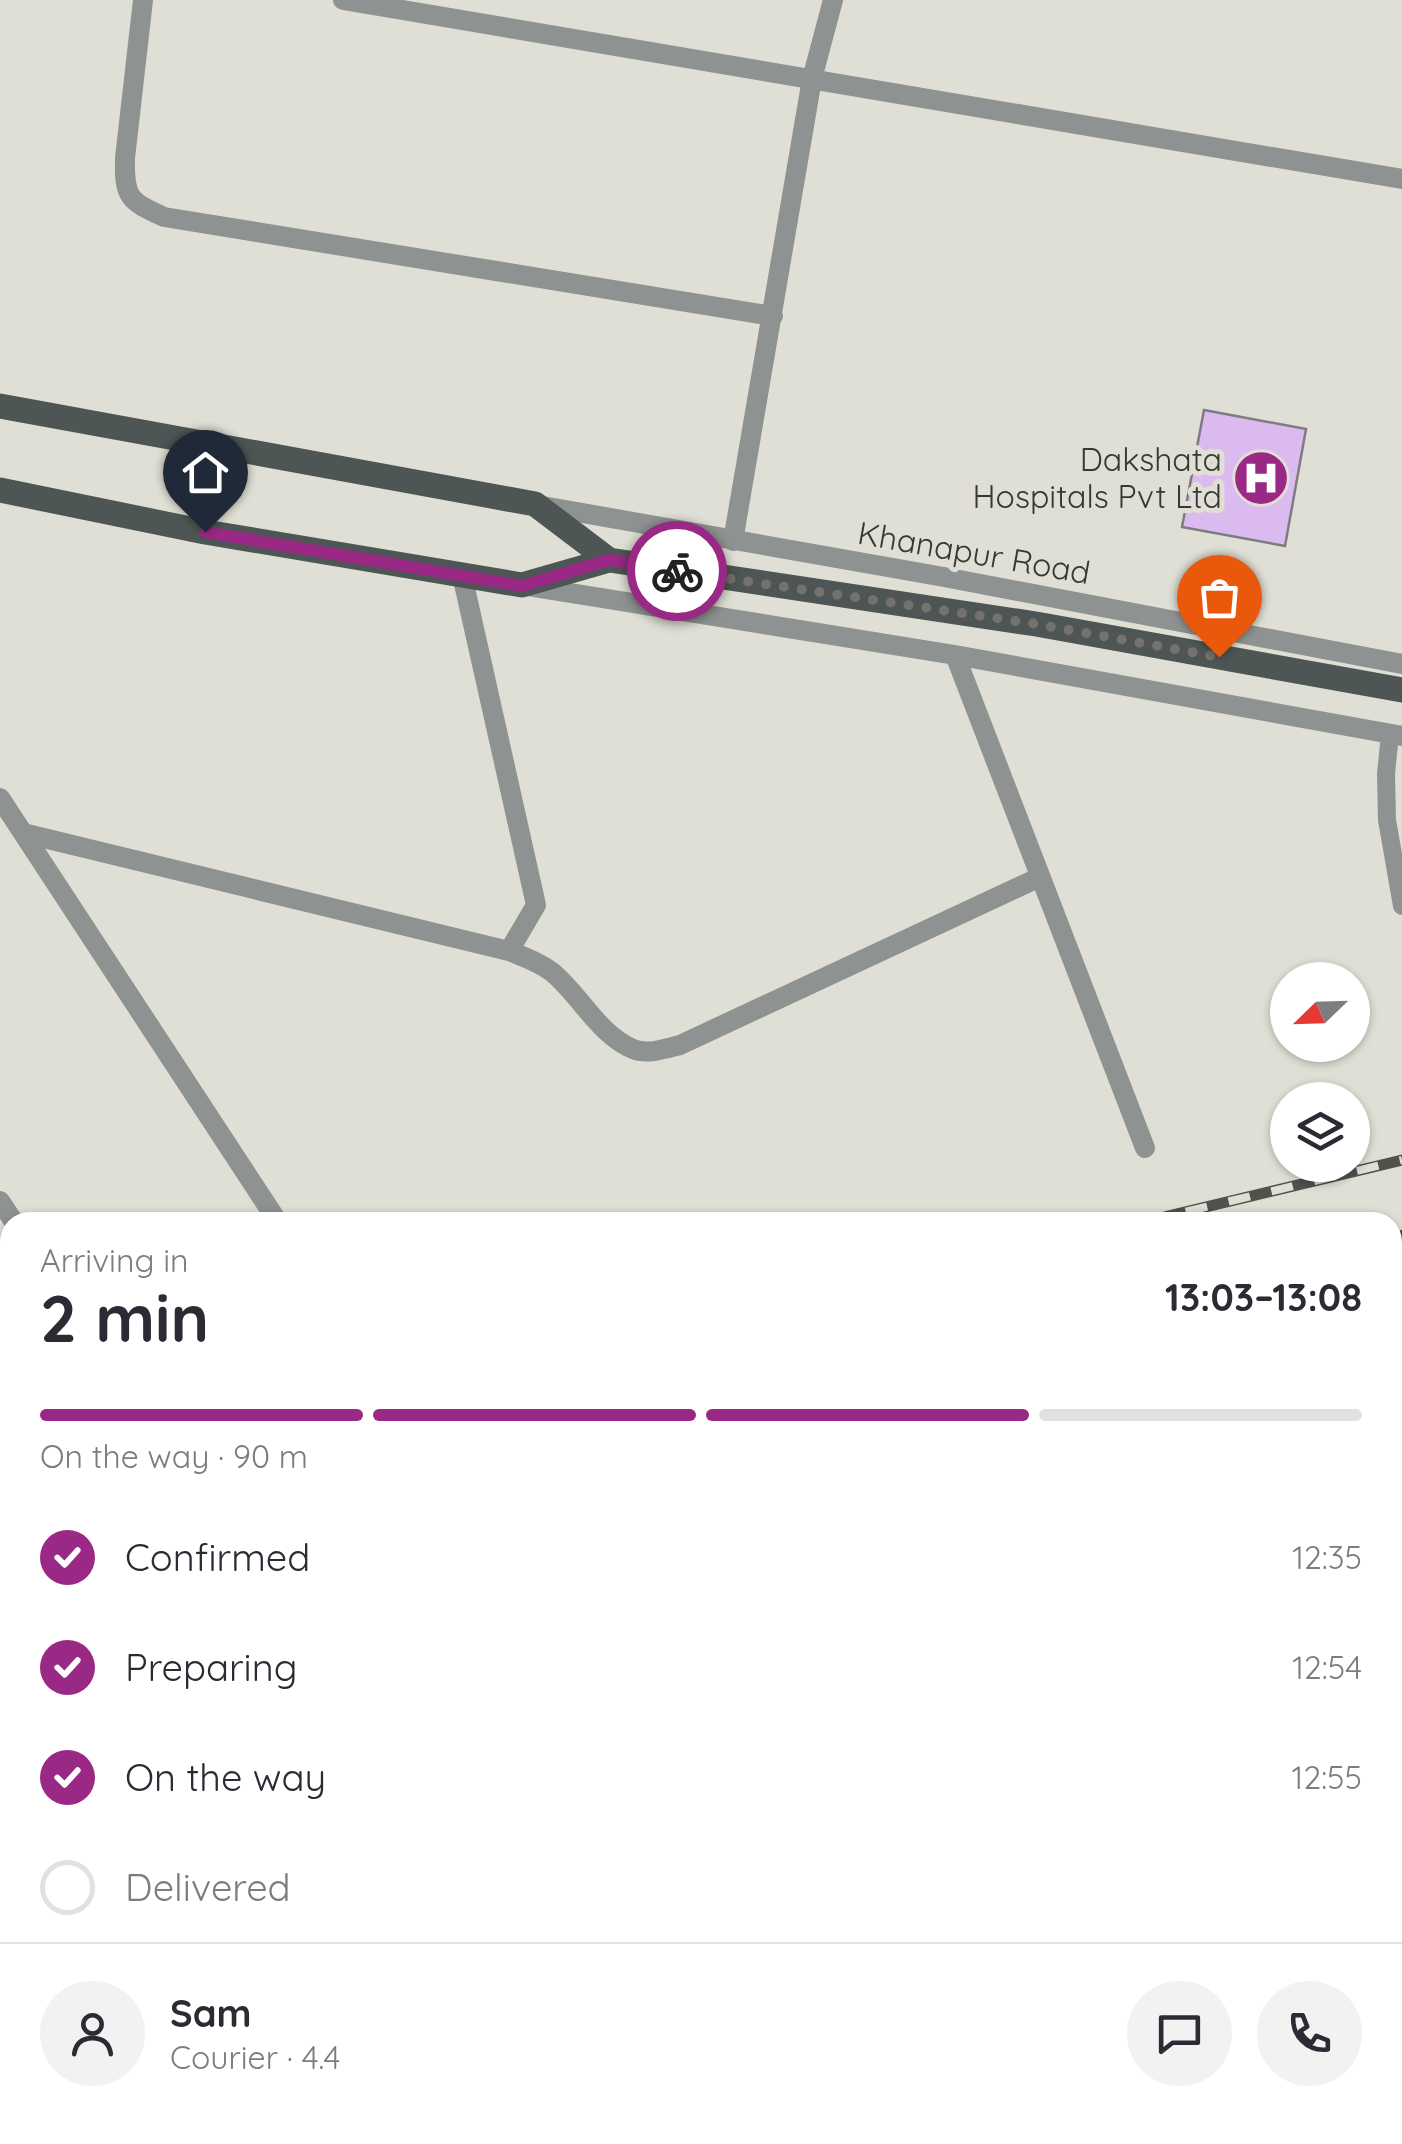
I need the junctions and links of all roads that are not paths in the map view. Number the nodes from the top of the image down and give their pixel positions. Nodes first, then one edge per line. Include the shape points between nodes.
1 (143, 0) edge
2 (344, 0) edge
3 (833, 0) edge
4 (812, 79) junction
5 (1402, 179) edge
6 (773, 316) junction
7 (0, 406) edge
8 (0, 490) edge
9 (535, 504) junction
10 (733, 541) junction
11 (609, 560) junction
12 (462, 575) junction
13 (522, 586) junction
14 (955, 655) junction
15 (1402, 664) edge
16 (1402, 690) edge
17 (1396, 735) edge
18 (0, 798) edge
19 (23, 833) junction
20 (1040, 877) junction
21 (1402, 906) edge
22 (510, 950) junction
23 (1145, 1148) dead end
24 (271, 1212) edge

1 - 6 street via 124,183 135,204 164,217
2 - 4 street
3 - 4 street
4 - 5 street
4 - 6 street
6 - 10 street
7 - 9 main road
8 - 12 main road
9 - 10 street, Khanapur Road
9 - 11 main road
10 - 15 street, Khanapur Road
11 - 13 main road
11 - 16 main road via 1036,624
12 - 13 main road
12 - 22 street via 536,906
13 - 14 street
14 - 17 street
14 - 20 street
17 - 21 lane via 1386,774 1387,820
18 - 19 street
19 - 22 street
19 - 24 street
20 - 22 street via 656,1051 635,1050 611,1034 552,973
20 - 23 street

